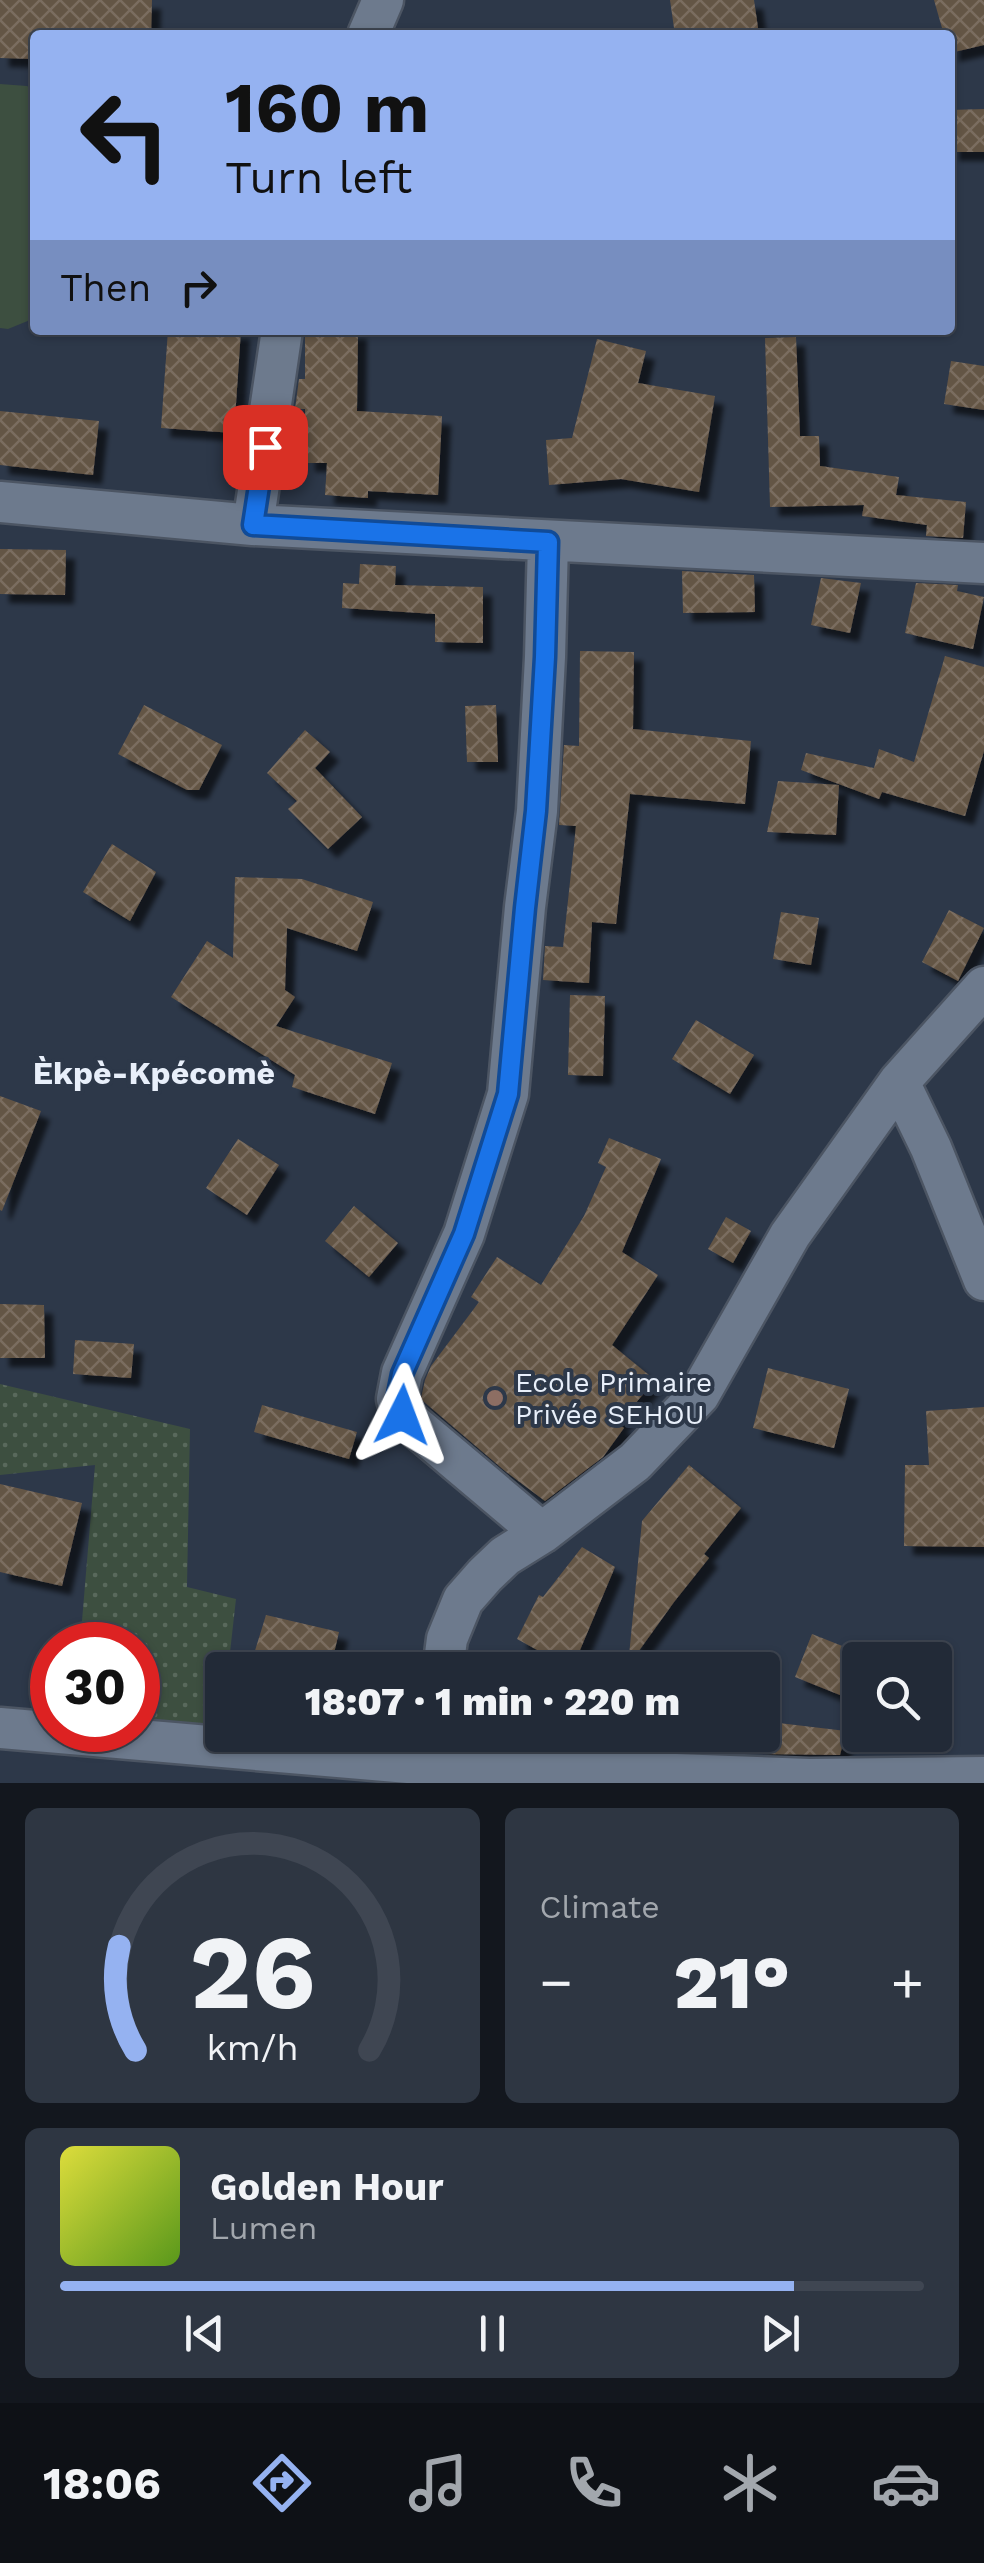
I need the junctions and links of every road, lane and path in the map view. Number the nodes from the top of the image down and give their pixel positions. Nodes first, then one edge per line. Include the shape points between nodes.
1 (382, 0) edge
2 (370, 30) edge
3 (281, 335) edge
4 (0, 502) edge
5 (253, 525) junction
6 (548, 542) junction
7 (984, 563) edge
8 (984, 986) edge
9 (900, 1082) junction
10 (984, 1280) edge
11 (542, 1533) junction
12 (445, 1652) edge
13 (0, 1728) edge
14 (432, 1761) edge
15 (984, 1777) edge
16 (808, 1781) edge

1 - 2 street
3 - 5 street
4 - 5 street
5 - 6 street
6 - 7 street
6 - 11 street via 536,811 508,1094 464,1234 397,1399 402,1415
8 - 9 street
9 - 10 street
9 - 11 street via 790,1236 699,1395 635,1462
11 - 12 street via 505,1556 463,1600
13 - 14 street
14 - 16 street
15 - 16 street

